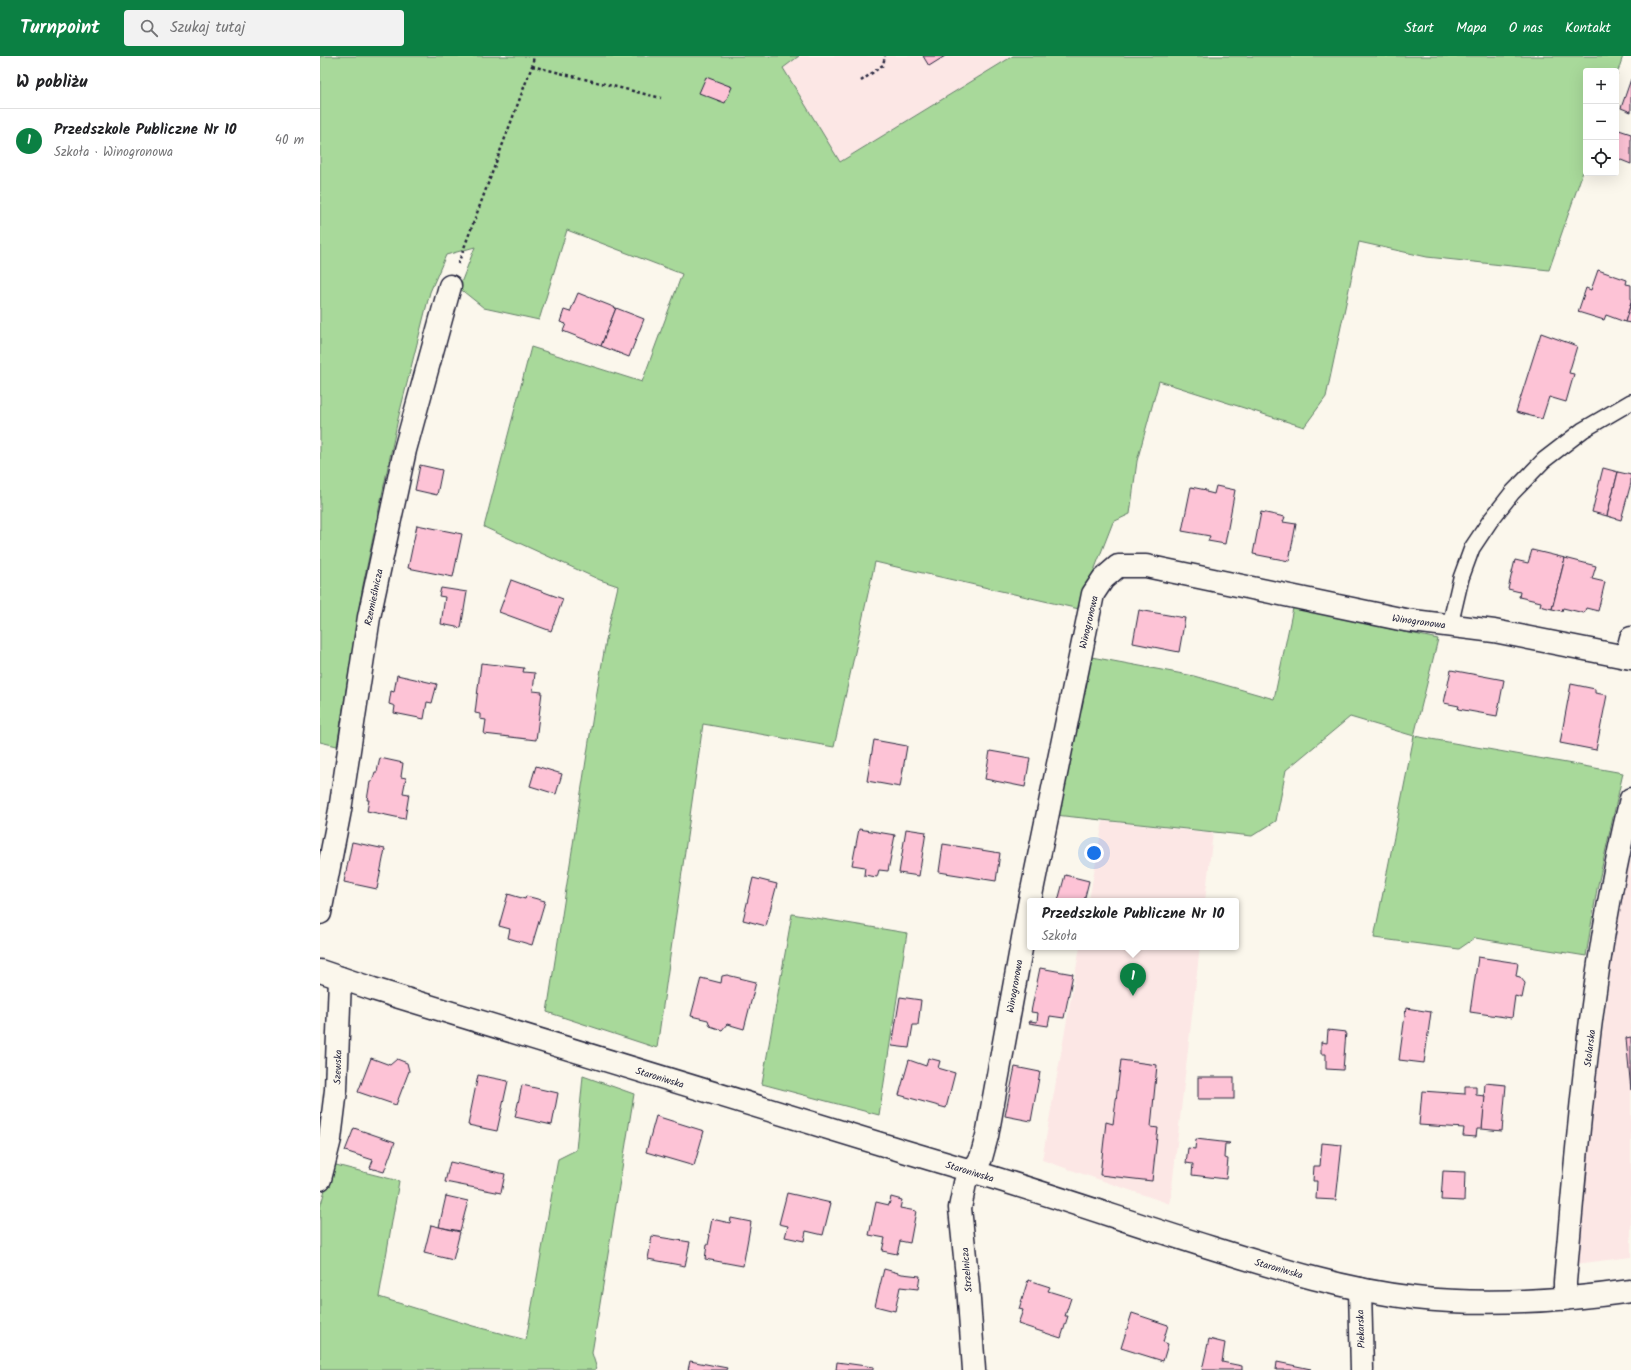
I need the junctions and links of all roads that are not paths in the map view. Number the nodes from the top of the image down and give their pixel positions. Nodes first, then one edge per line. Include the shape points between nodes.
1 (450, 286) road end
2 (1631, 402) edge
3 (1450, 625) junction
4 (1629, 651) edge
5 (1631, 799) edge
6 (1030, 898) edge
7 (320, 913) edge
8 (1027, 916) edge
9 (320, 971) edge
10 (340, 978) junction
11 (971, 1171) junction
12 (320, 1179) edge
13 (1360, 1289) junction
14 (1631, 1291) edge
15 (1564, 1299) junction
16 (974, 1370) edge
17 (1362, 1370) edge

1 - 7 street, Rzemieślnicza via 405,450 369,617 340,810
2 - 3 lane via 1584,430 1544,460 1504,504 1472,548 1461,578
3 - 4 street, Winogronowa
3 - 6 street, Winogronowa via 1405,620 1146,566 1118,566 1103,579 1093,594
5 - 15 street, Stolarska via 1608,901 1598,968 1576,1154
8 - 11 street, Winogronowa via 987,1136 981,1158
9 - 10 street, Staroniwska
10 - 11 street, Staroniwska
10 - 12 street, Szewska via 336,1090 330,1139
11 - 13 street, Staroniwska via 1267,1265
11 - 16 street, Strzelnicza via 965,1183 960,1208
13 - 15 street, Staroniwska via 1455,1301
13 - 17 street, Piekarska
14 - 15 street, Staroniwska

